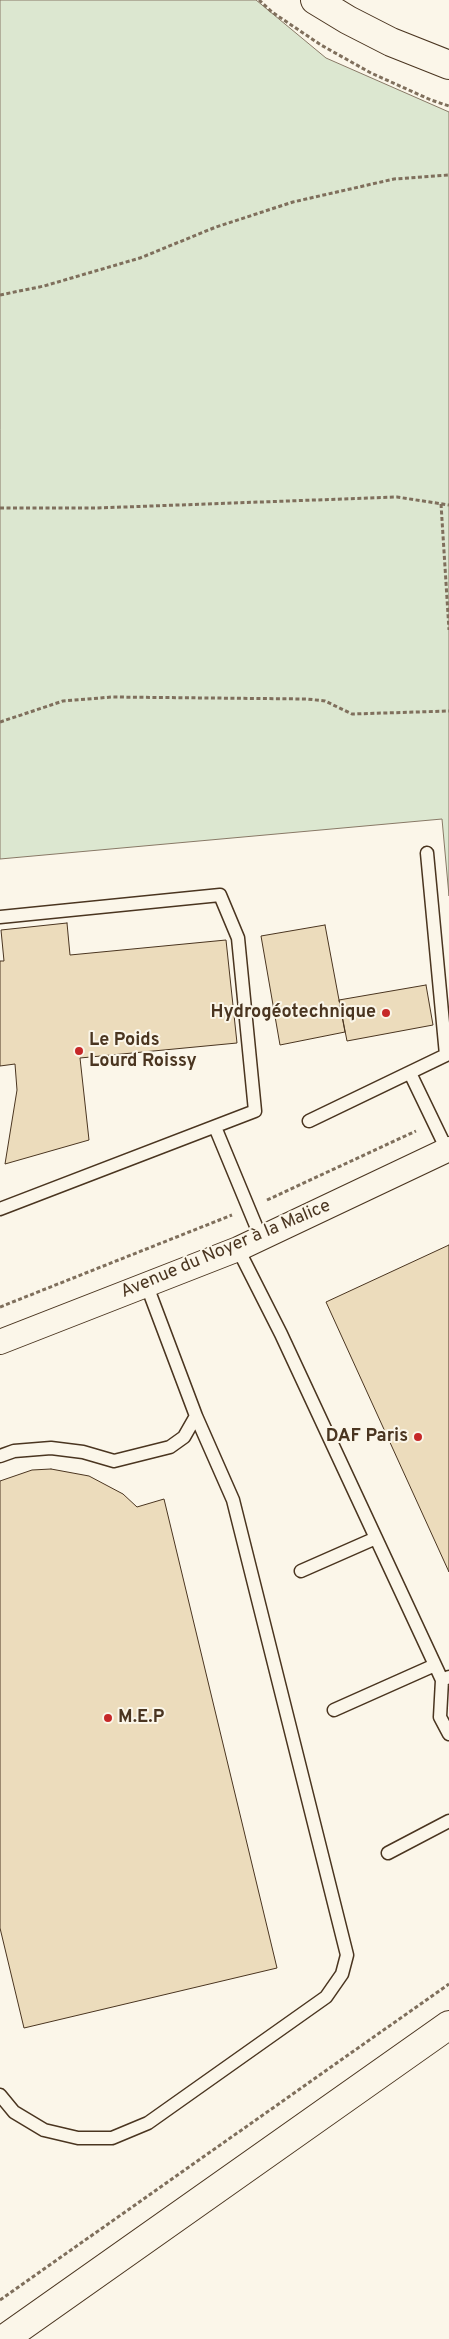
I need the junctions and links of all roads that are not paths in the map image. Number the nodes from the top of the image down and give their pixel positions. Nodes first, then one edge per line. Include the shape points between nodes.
1 (316, 0) edge
2 (449, 65) edge
3 (427, 853) dead end
4 (0, 917) edge
5 (410, 1073) junction
6 (309, 1121) dead end
7 (215, 1127) junction
8 (448, 1150) edge
9 (0, 1209) edge
10 (261, 1238) junction
11 (238, 1249) junction
12 (147, 1286) junction
13 (0, 1342) edge
14 (196, 1416) junction
15 (0, 1456) edge
16 (376, 1538) junction
17 (301, 1571) dead end
18 (434, 1666) junction
19 (445, 1679) edge
20 (334, 1710) dead end
21 (449, 1734) edge
22 (449, 1821) edge
23 (388, 1852) dead end
24 (449, 2025) edge
25 (0, 2095) edge
26 (4, 2339) edge

1 - 2 street via 391,42
3 - 5 lane via 446,1055
4 - 7 lane via 220,895 238,938 255,1111
5 - 6 lane
5 - 8 lane
7 - 9 lane
7 - 10 lane
8 - 10 street, Avenue du Noyer à la Malice
10 - 11 street, Avenue du Noyer à la Malice
11 - 12 street, Avenue du Noyer à la Malice
11 - 16 lane
12 - 13 street, Avenue du Noyer à la Malice
12 - 14 lane
14 - 15 lane via 184,1438 170,1447 114,1461 83,1452 51,1448 14,1451
14 - 25 lane via 233,1500 347,1955 342,1974 326,1997 148,2123 112,2138 78,2138 44,2130 14,2112
16 - 17 lane
16 - 18 lane
18 - 19 lane
18 - 20 lane
19 - 21 lane via 440,1717
22 - 23 lane
24 - 26 street

